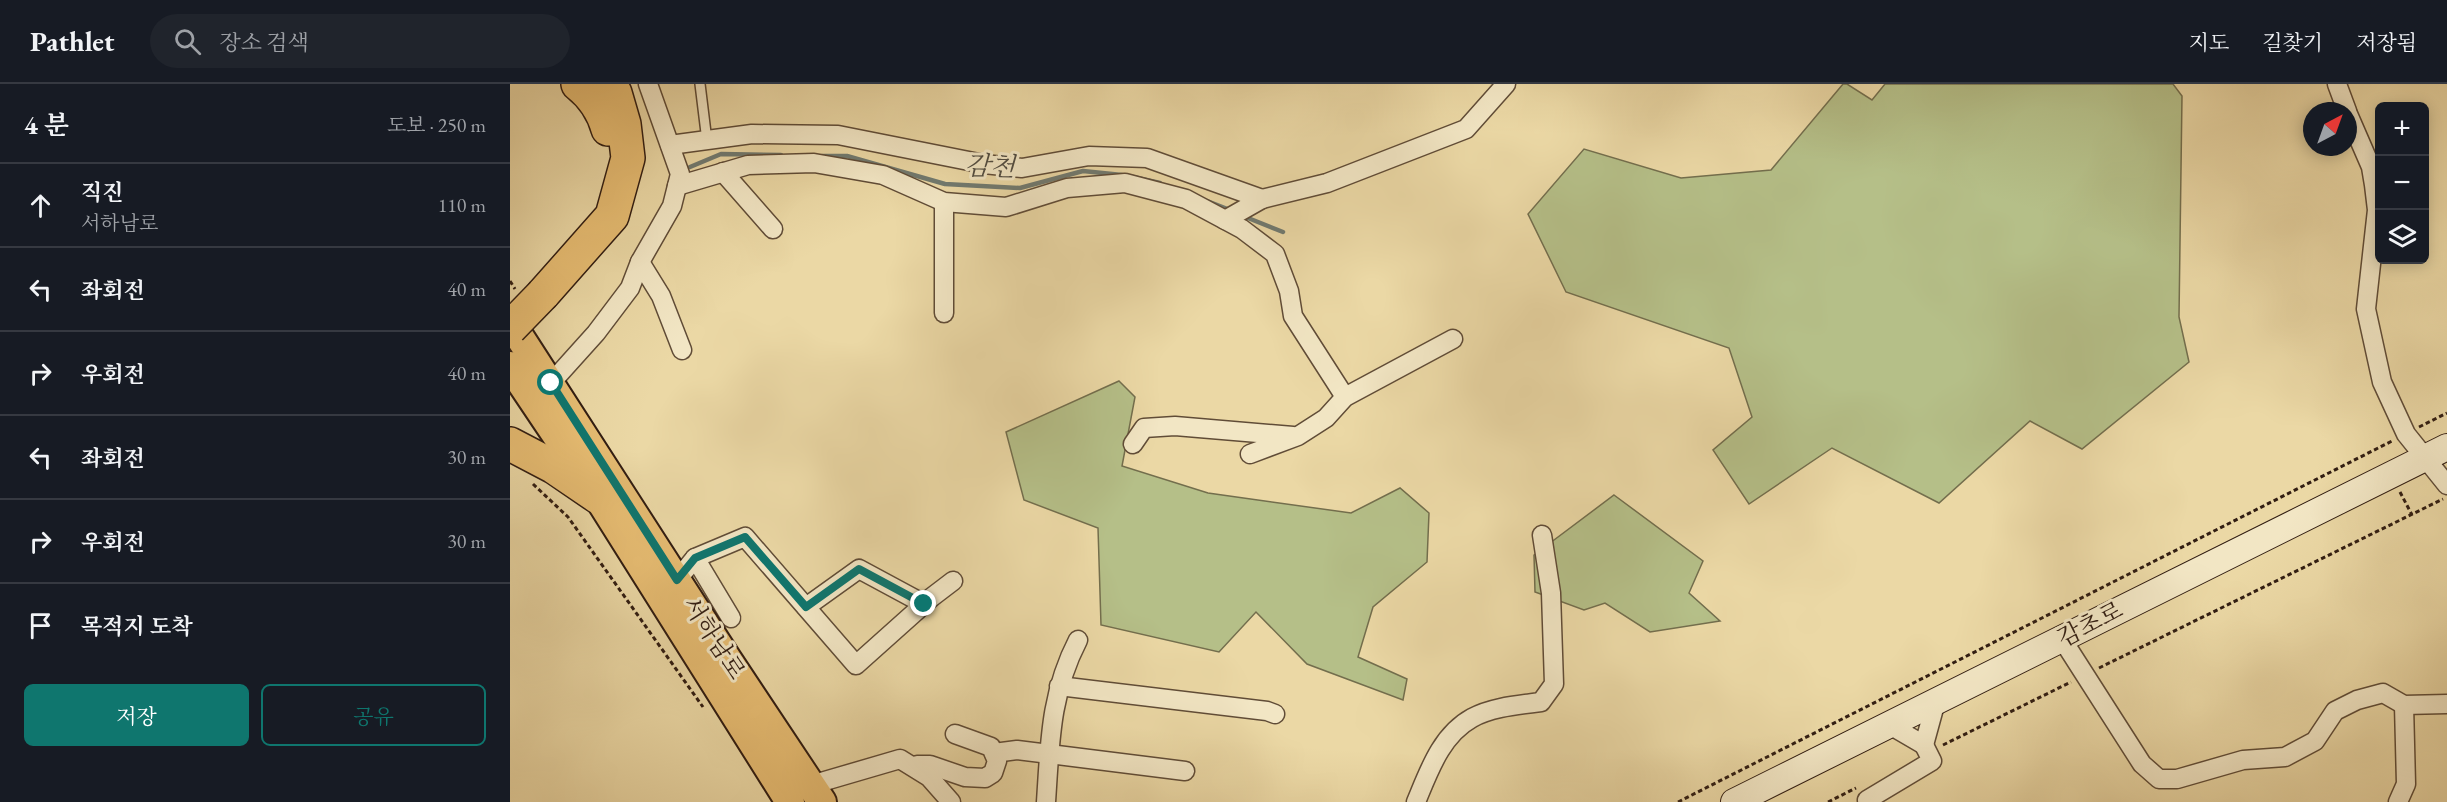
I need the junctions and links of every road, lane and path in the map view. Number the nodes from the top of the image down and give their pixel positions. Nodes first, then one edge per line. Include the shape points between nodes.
1 (578, 84) edge
2 (609, 84) edge
3 (648, 84) edge
4 (700, 84) edge
5 (1506, 84) edge
6 (2337, 84) edge
7 (2344, 102) edge
8 (2357, 134) edge
9 (707, 141) junction
10 (670, 145) junction
11 (723, 172) junction
12 (677, 186) junction
13 (944, 202) junction
14 (1257, 202) junction
15 (1226, 219) junction
16 (773, 229) dead end
17 (640, 262) junction
18 (540, 290) junction
19 (510, 311) edge
20 (944, 313) dead end
21 (510, 321) edge
22 (510, 328) edge
23 (1454, 339) dead end
24 (682, 350) dead end
25 (510, 366) edge
26 (551, 383) junction
27 (1345, 397) junction
28 (2447, 413) edge
29 (2406, 434) junction
30 (1298, 436) junction
31 (510, 444) edge
32 (1133, 444) dead end
33 (2436, 453) edge
34 (1250, 454) dead end
35 (528, 479) dead end
36 (2447, 485) edge
37 (598, 497) junction
38 (2447, 497) edge
39 (1542, 535) dead end
40 (695, 558) junction
41 (677, 580) junction
42 (953, 581) dead end
43 (924, 604) junction
44 (806, 607) junction
45 (731, 618) dead end
46 (2062, 639) junction
47 (1078, 640) dead end
48 (2086, 674) junction
49 (1059, 686) junction
50 (1936, 701) junction
51 (2447, 704) edge
52 (2404, 705) junction
53 (705, 710) dead end
54 (1275, 714) dead end
55 (1888, 724) junction
56 (955, 734) dead end
57 (1926, 749) junction
58 (994, 753) junction
59 (1049, 754) junction
60 (909, 764) junction
61 (1185, 771) dead end
62 (1863, 795) edge
63 (808, 796) edge
64 (951, 802) edge
65 (1046, 802) edge
66 (1416, 802) edge
67 (1678, 802) edge
68 (1734, 802) edge
69 (1828, 802) edge
70 (2398, 802) edge

1 - 18 highway via 604,115 611,140 612,169 596,211
2 - 18 highway via 624,124 628,158 612,216
3 - 10 street
4 - 9 lane
5 - 14 street via 1466,129 1327,183
6 - 7 street
8 - 29 street via 2375,193 2376,220 2366,309 2370,334 2382,382
9 - 10 street
9 - 14 street via 753,134 838,135 1022,168 1089,156 1148,158
10 - 12 street via 680,174
11 - 12 street
11 - 13 street via 748,165 814,163 883,175
11 - 16 street
12 - 17 street via 672,206
13 - 15 street via 1006,207 1067,188 1125,183 1186,199
13 - 20 street
14 - 15 street
15 - 27 street via 1275,254 1289,291 1293,316
17 - 24 street via 661,296
17 - 26 street via 630,288 617,306
18 - 19 highway
18 - 22 highway, bridge
21 - 26 main road, 서하남로
23 - 27 street
25 - 37 main road, 서하남로
26 - 41 main road, 서하남로
27 - 30 street via 1326,418
28 - 29 path
29 - 33 street
29 - 67 path
30 - 32 street via 1175,426 1144,428
30 - 34 street
31 - 37 highway
33 - 36 street
33 - 46 main road, 감초로
35 - 53 path via 568,517
37 - 63 main road, 서하남로
38 - 48 path
39 - 66 street via 1551,593 1554,684 1541,702 1473,717 1450,736 1431,764
40 - 41 street
40 - 44 street via 745,537
40 - 45 street
41 - 63 main road, 서하남로
42 - 43 street
43 - 44 street via 859,569
43 - 44 street via 856,665
46 - 48 street
46 - 50 main road, 감초로
47 - 49 street via 1064,666
48 - 52 street via 2142,764 2159,779 2177,779 2243,760 2285,756 2315,741 2335,711 2357,700 2383,693
48 - 57 path
49 - 54 street
49 - 59 street
50 - 55 main road, 감초로
50 - 57 street
51 - 52 street
52 - 70 street via 2406,784
55 - 57 street
55 - 68 main road, 감초로
56 - 58 street via 991,747
57 - 62 street via 1932,761 1867,800
58 - 59 street via 1017,750
58 - 60 street via 997,760 993,773 985,778
59 - 61 street
59 - 65 street
60 - 63 street via 900,759
60 - 64 street via 929,777
62 - 69 path

